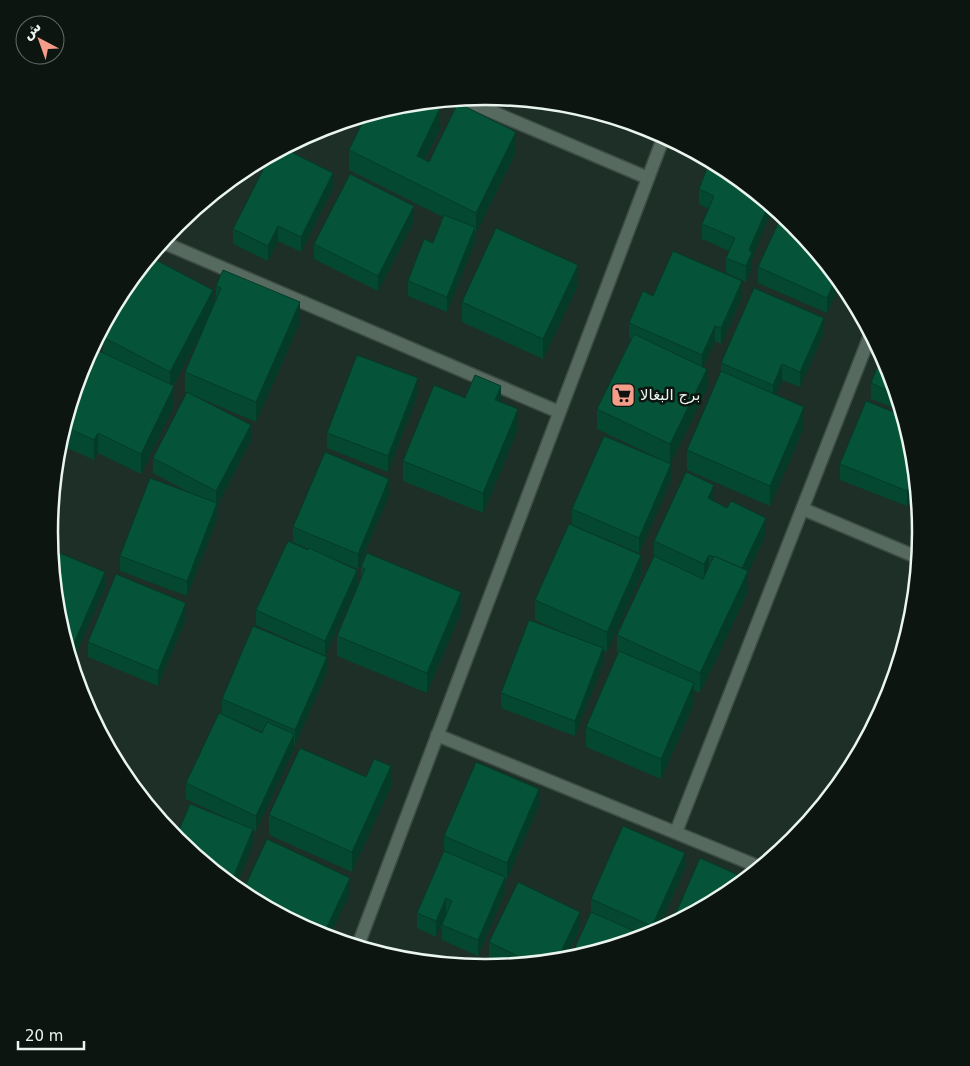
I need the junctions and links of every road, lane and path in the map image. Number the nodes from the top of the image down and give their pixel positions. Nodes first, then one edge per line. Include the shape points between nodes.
1 (477, 105) edge
2 (661, 144) edge
3 (648, 178) junction
4 (169, 245) edge
5 (867, 342) edge
6 (559, 412) junction
7 (802, 509) junction
8 (912, 555) edge
9 (437, 735) junction
10 (676, 832) junction
11 (754, 865) edge
12 (359, 942) edge

1 - 3 street
2 - 3 street
3 - 6 street
4 - 6 street
5 - 7 street
6 - 9 street
7 - 8 street
7 - 10 street
9 - 10 street
9 - 12 street
10 - 11 street

